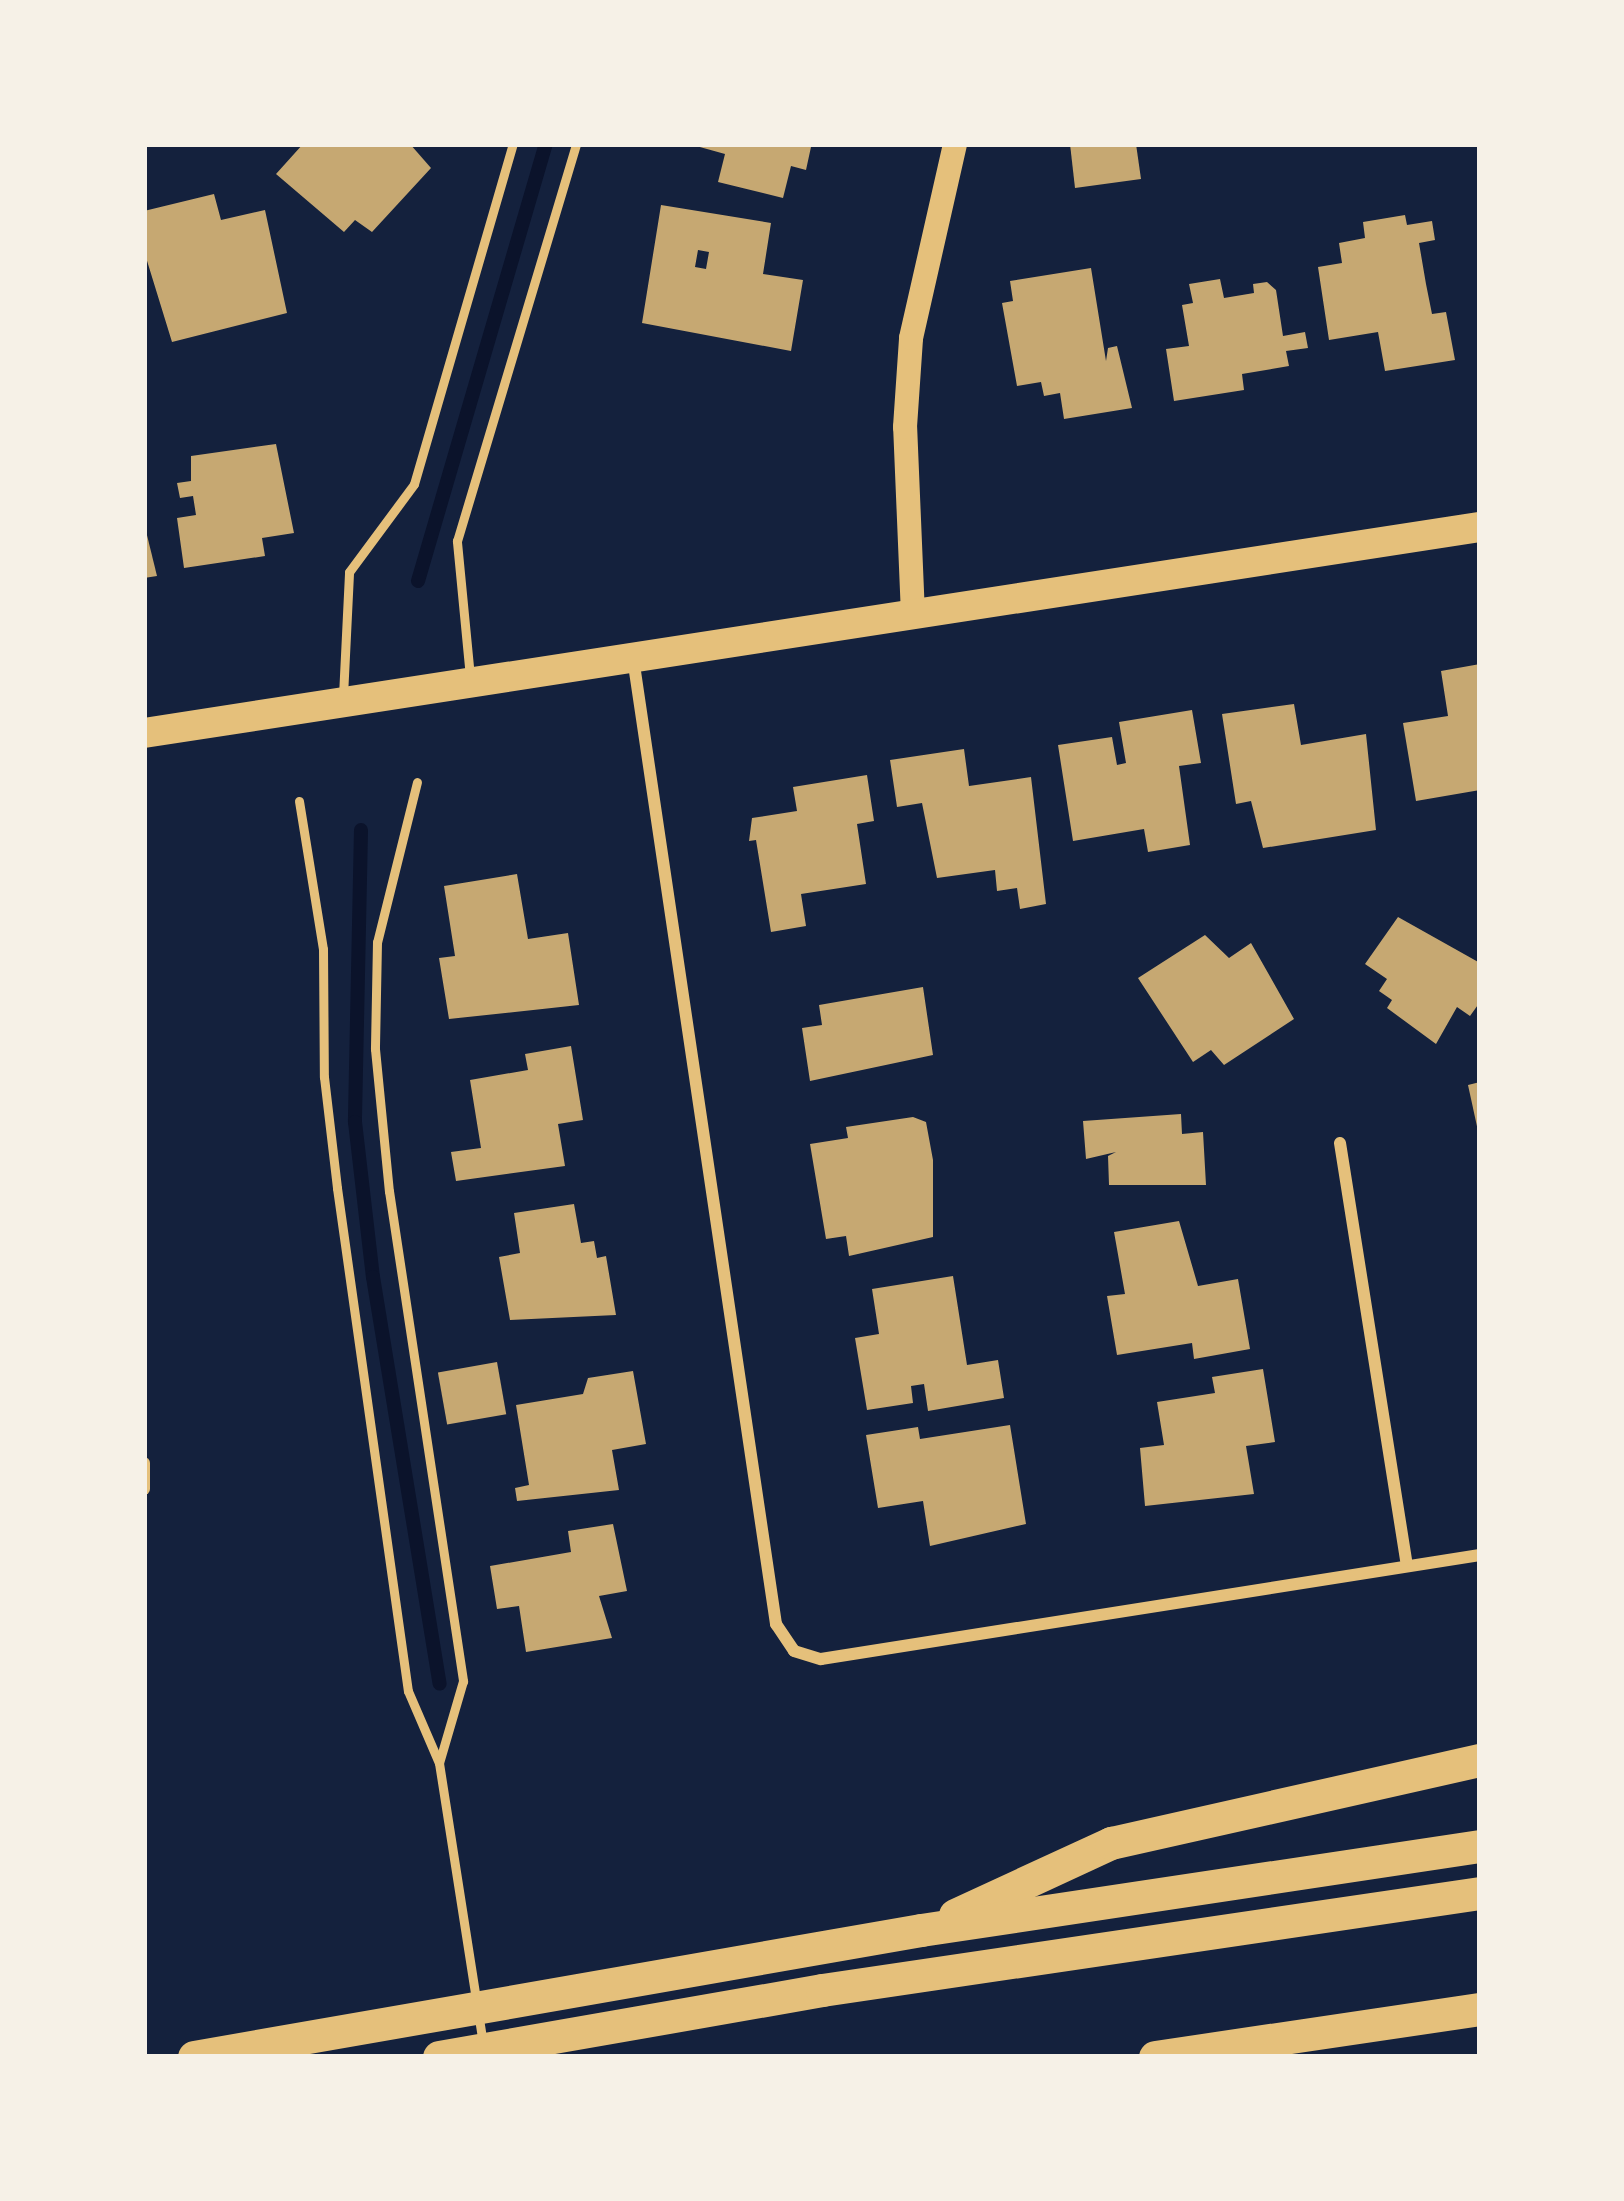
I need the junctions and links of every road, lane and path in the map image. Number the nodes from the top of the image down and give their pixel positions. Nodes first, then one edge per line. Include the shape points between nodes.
1 (513, 144) edge
2 (576, 144) edge
3 (955, 144) edge
4 (1480, 526) edge
5 (913, 615) junction
6 (633, 656) junction
7 (470, 682) junction
8 (342, 702) junction
9 (144, 733) edge
10 (417, 782) dead end
11 (299, 801) dead end
12 (1340, 1143) dead end
13 (144, 1463) edge
14 (144, 1489) edge
15 (1480, 1555) edge
16 (1407, 1566) junction
17 (1480, 1760) edge
18 (439, 1763) junction
19 (1480, 1846) edge
20 (1480, 1893) edge
21 (921, 1930) junction
22 (1480, 2008) edge
23 (194, 2057) edge
24 (439, 2057) edge
25 (485, 2057) edge
26 (1155, 2057) edge

1 - 8 lane via 414,484 349,572
2 - 7 lane via 457,541
3 - 5 main road via 911,338 904,427
4 - 5 main road
5 - 6 main road
6 - 7 main road
6 - 16 street via 776,1624 794,1652 821,1659
7 - 8 main road
8 - 9 main road
10 - 18 lane via 377,942 375,1049 388,1191 463,1682
11 - 18 lane via 323,949 324,1077 337,1188 408,1691
12 - 16 street
13 - 14 street
15 - 16 street
17 - 21 highway via 1111,1843
18 - 25 lane
19 - 21 highway
20 - 24 highway via 822,1990
21 - 23 highway
22 - 26 highway

